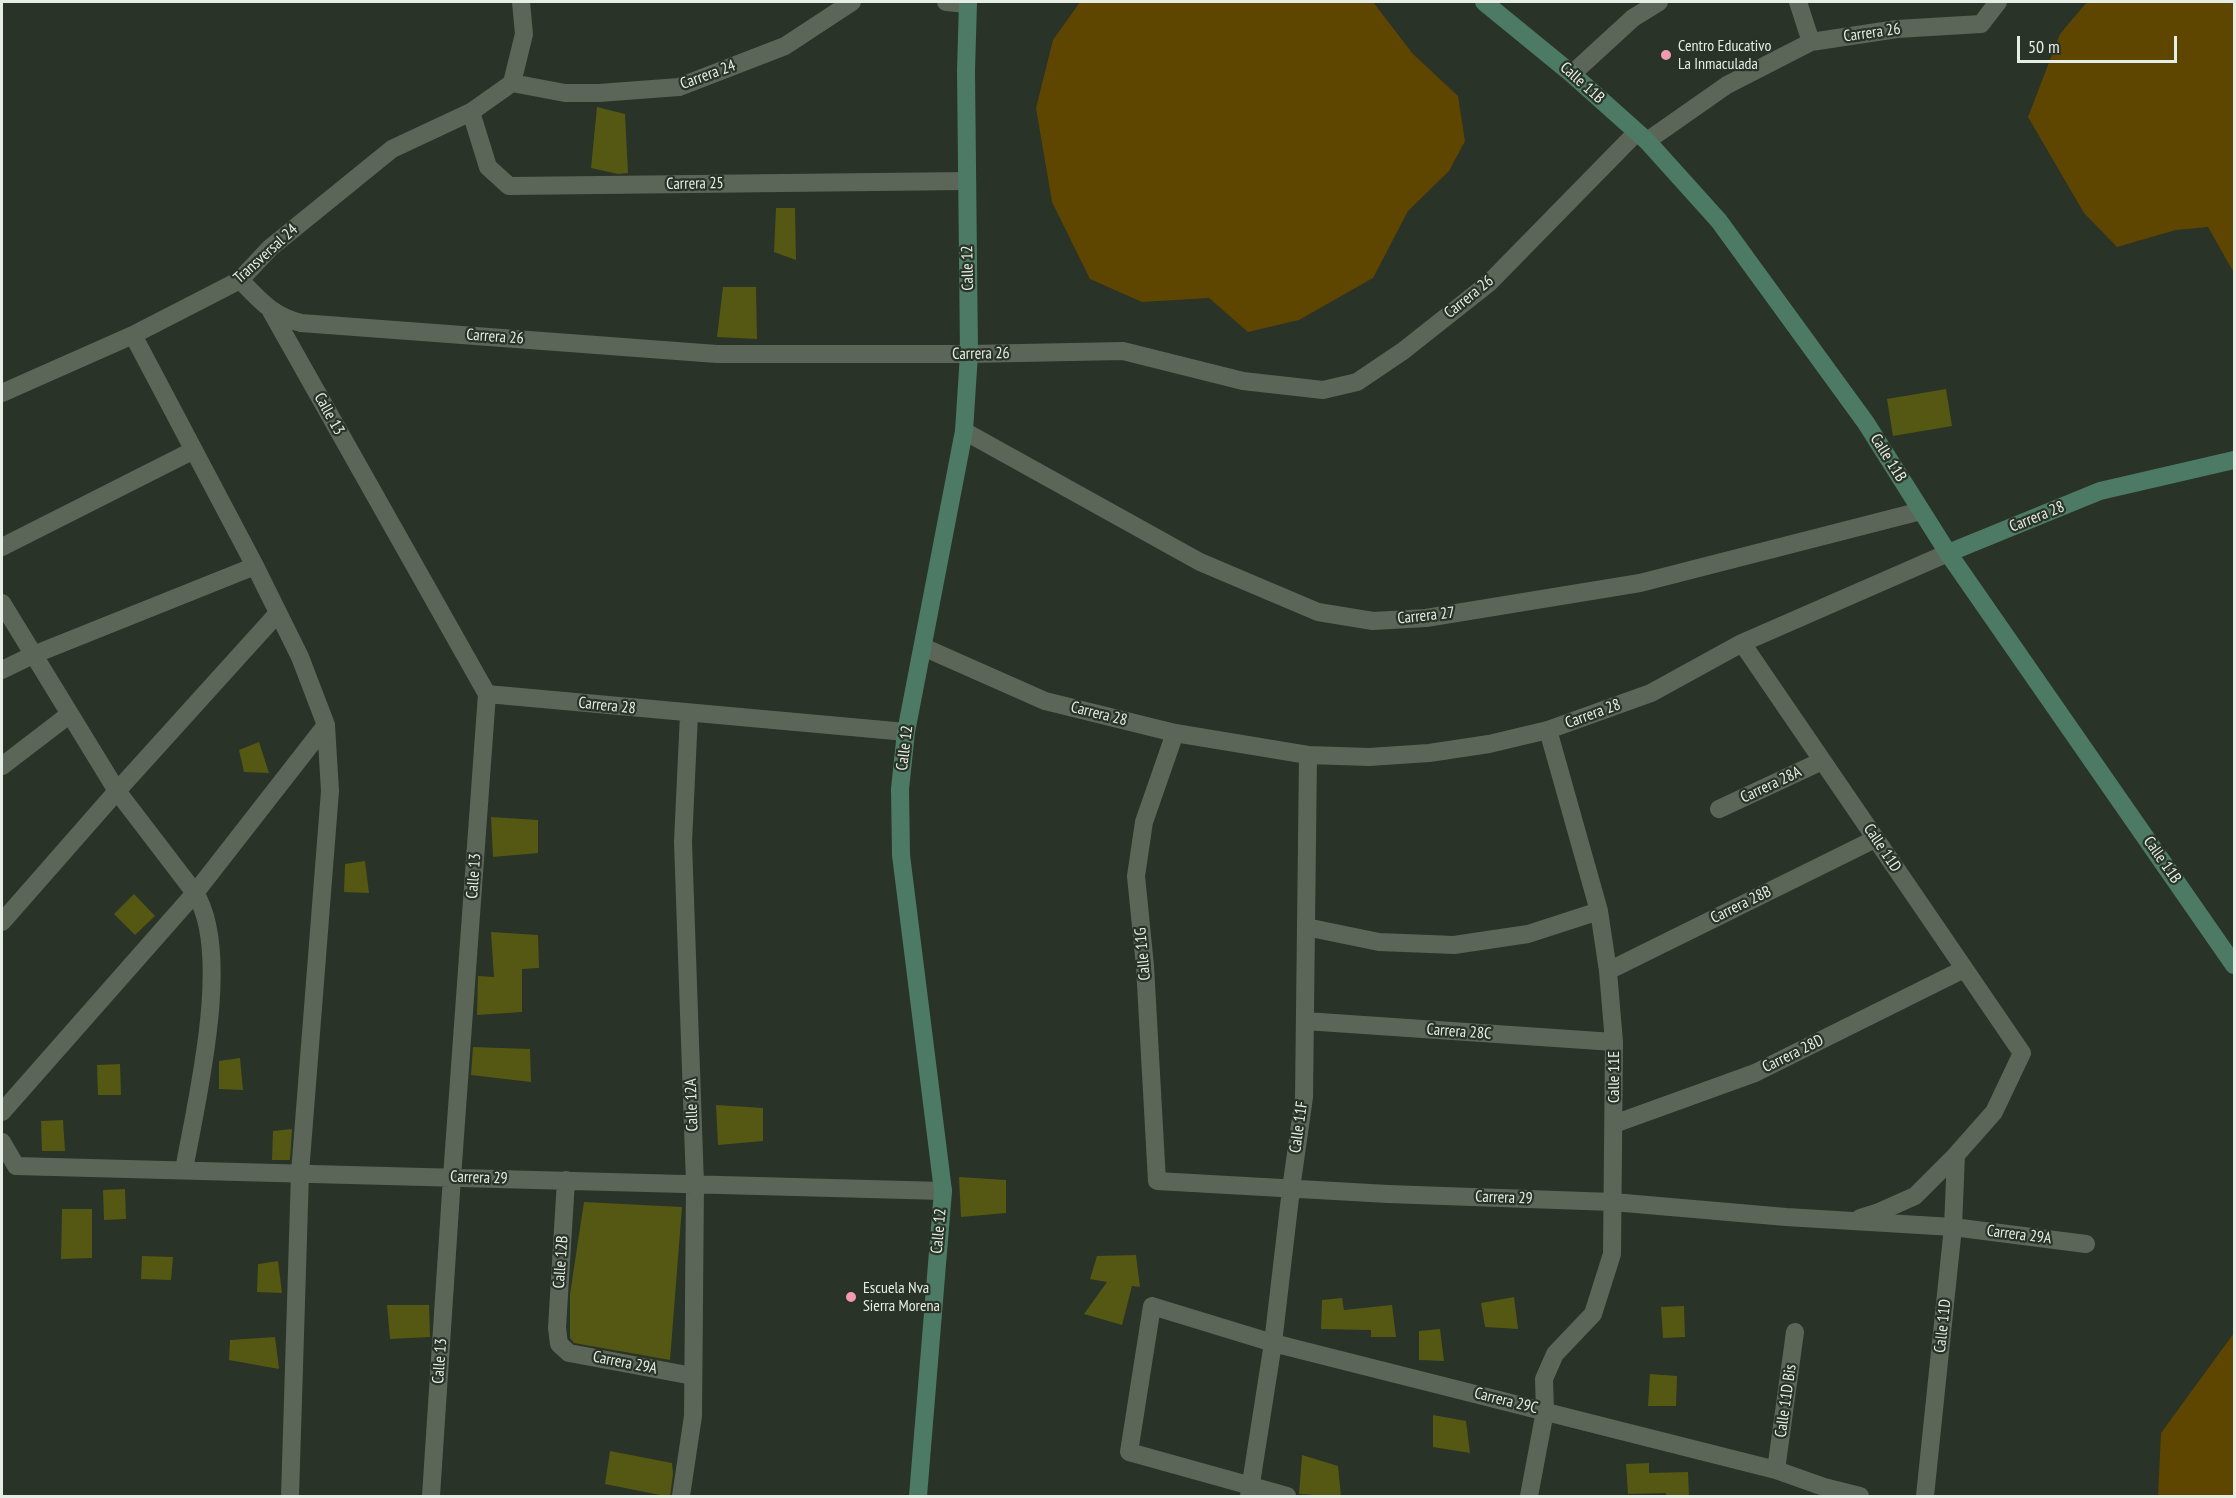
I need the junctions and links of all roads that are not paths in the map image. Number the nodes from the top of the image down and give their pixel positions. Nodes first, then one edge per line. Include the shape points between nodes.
1 (521, 2) edge
2 (852, 2) edge
3 (946, 2) edge
4 (1484, 2) edge
5 (1659, 2) edge
6 (1798, 2) edge
7 (1998, 2) edge
8 (968, 3) edge
9 (1811, 42) junction
10 (1572, 74) junction
11 (512, 83) junction
12 (471, 112) junction
13 (1641, 137) junction
14 (967, 181) junction
15 (240, 280) junction
16 (271, 311) junction
17 (133, 335) junction
18 (969, 354) junction
19 (2, 393) edge
20 (964, 431) junction
21 (194, 450) junction
22 (2235, 460) edge
23 (1921, 511) junction
24 (2, 546) edge
25 (1948, 553) junction
26 (255, 566) junction
27 (2, 603) edge
28 (278, 613) junction
29 (1742, 643) junction
30 (923, 647) junction
31 (33, 655) junction
32 (2, 670) edge
33 (487, 694) junction
34 (70, 714) junction
35 (689, 714) junction
36 (326, 725) junction
37 (1548, 730) junction
38 (906, 732) junction
39 (1175, 733) junction
40 (1308, 755) junction
41 (1822, 761) junction
42 (2, 766) edge
43 (117, 791) junction
44 (1719, 810) dead end
45 (1875, 839) junction
46 (195, 893) junction
47 (1599, 911) junction
48 (2, 922) edge
49 (1306, 927) junction
50 (2235, 965) edge
51 (1964, 969) junction
52 (1608, 972) junction
53 (1305, 1021) junction
54 (1614, 1042) junction
55 (2022, 1053) joint
56 (2, 1112) edge
57 (1614, 1124) junction
58 (2, 1142) edge
59 (1956, 1155) junction
60 (184, 1170) junction
61 (300, 1173) junction
62 (452, 1177) junction
63 (566, 1180) junction
64 (1157, 1181) joint
65 (695, 1184) junction
66 (1291, 1189) junction
67 (943, 1191) junction
68 (1613, 1202) junction
69 (1850, 1221) junction
70 (1953, 1227) junction
71 (2086, 1244) dead end
72 (1796, 1332) dead end
73 (1273, 1343) junction
74 (559, 1344) joint
75 (693, 1376) junction
76 (1545, 1411) junction
77 (1776, 1470) junction
78 (1250, 1492) edge
79 (290, 1497) edge
80 (431, 1497) edge
81 (681, 1497) edge
82 (918, 1497) edge
83 (1287, 1497) edge
84 (1530, 1497) edge
85 (1860, 1497) edge
86 (1924, 1497) edge

1 - 11 street via 524,34
2 - 11 street, Carrera 24 via 785,46 679,87 565,93
3 - 8 street
4 - 10 street, Calle 11B
5 - 10 street via 1633,18
6 - 9 street
7 - 9 street, Carrera 26 via 1981,24 1897,29
8 - 14 street, Calle 12
9 - 13 street, Carrera 26 via 1727,85
10 - 13 street, Calle 11B
11 - 12 street, Transversal 24
12 - 14 street, Carrera 25 via 488,166 509,186
12 - 15 street, Transversal 24 via 392,149 270,248
13 - 18 street, Carrera 26 via 1489,283 1357,382 1323,390 1243,381 1123,351
13 - 23 street, Calle 11B via 1719,221 1866,423
14 - 18 street, Calle 12
15 - 16 street, Carrera 26
15 - 17 street, Transversal 24
16 - 18 street, Carrera 26 via 285,319 320,324 717,354
16 - 33 street, Calle 13
17 - 19 street, Transversal 24
17 - 21 street
18 - 20 street, Calle 12
20 - 23 street, Carrera 27 via 1200,562 1318,612 1373,621 1426,618 1640,583
20 - 30 street, Calle 12
21 - 24 street
21 - 26 street
22 - 25 street, Carrera 28 via 2100,491
23 - 25 street, Calle 11B
25 - 29 street, Carrera 28
25 - 50 street, Calle 11B
26 - 28 street
26 - 31 street
27 - 31 street
28 - 36 street
28 - 43 street
29 - 37 street, Carrera 28 via 1651,693
29 - 41 street, Calle 11D
30 - 38 street, Calle 12
30 - 39 street, Carrera 28 via 1045,701
31 - 32 street
31 - 34 street
33 - 35 street, Carrera 28
33 - 62 street, Calle 13
34 - 42 street
34 - 43 street
35 - 38 street, Carrera 28
35 - 65 street, Calle 12A via 683,842
36 - 46 street
36 - 61 street via 330,791
37 - 40 street, Carrera 28 via 1429,753 1369,757
37 - 47 street, Calle 11E
38 - 67 street, Calle 12 via 900,789 901,855
39 - 40 street, Carrera 28
39 - 64 street, Calle 11G via 1144,822 1136,876
40 - 49 street, Calle 11F
41 - 44 street, Carrera 28A
41 - 45 street, Calle 11D
43 - 46 street
43 - 48 street
45 - 51 street, Calle 11D
45 - 52 street, Carrera 28B
46 - 56 street
46 - 60 street via 201,903 211,954 210,1023
47 - 49 street via 1528,934 1454,945 1379,942
47 - 52 street, Calle 11E
49 - 53 street, Calle 11F
51 - 55 street, Calle 11D
51 - 57 street, Carrera 28D via 1755,1072
52 - 54 street, Calle 11E
53 - 54 street, Carrera 28C
53 - 66 street, Calle 11F via 1304,1097
54 - 57 street, Calle 11E
55 - 59 street, Carrera 29 via 1994,1112
57 - 68 street, Calle 11E
58 - 60 street, Carrera 29 via 16,1166
59 - 69 street, Carrera 29 via 1915,1196
59 - 70 street, Calle 11D
60 - 61 street, Carrera 29
61 - 62 street, Carrera 29
61 - 79 street
62 - 63 street, Carrera 29
62 - 80 street, Calle 13
63 - 65 street, Carrera 29
63 - 74 street, Calle 12B
64 - 66 street, Carrera 29
65 - 67 street, Carrera 29
65 - 75 street, Calle 12A
66 - 68 street, Carrera 29
66 - 73 street, Calle 11F
67 - 82 street, Calle 12
68 - 69 street, Carrera 29
68 - 76 street, Calle 11E via 1612,1254 1593,1314 1555,1354 1544,1379
69 - 70 street, Carrera 29
70 - 71 street, Carrera 29A
70 - 86 street, Calle 11D
72 - 77 street, Calle 11D Bis
73 - 76 street, Carrera 29C
73 - 78 street, Calle 11F
73 - 78 street, Carrera 29C via 1152,1306 1129,1452
74 - 75 street, Carrera 29A via 569,1353
75 - 81 street, Calle 12A via 693,1416
76 - 77 street, Carrera 29C
76 - 84 street, Calle 11E
77 - 85 street, Carrera 29C
78 - 83 street

